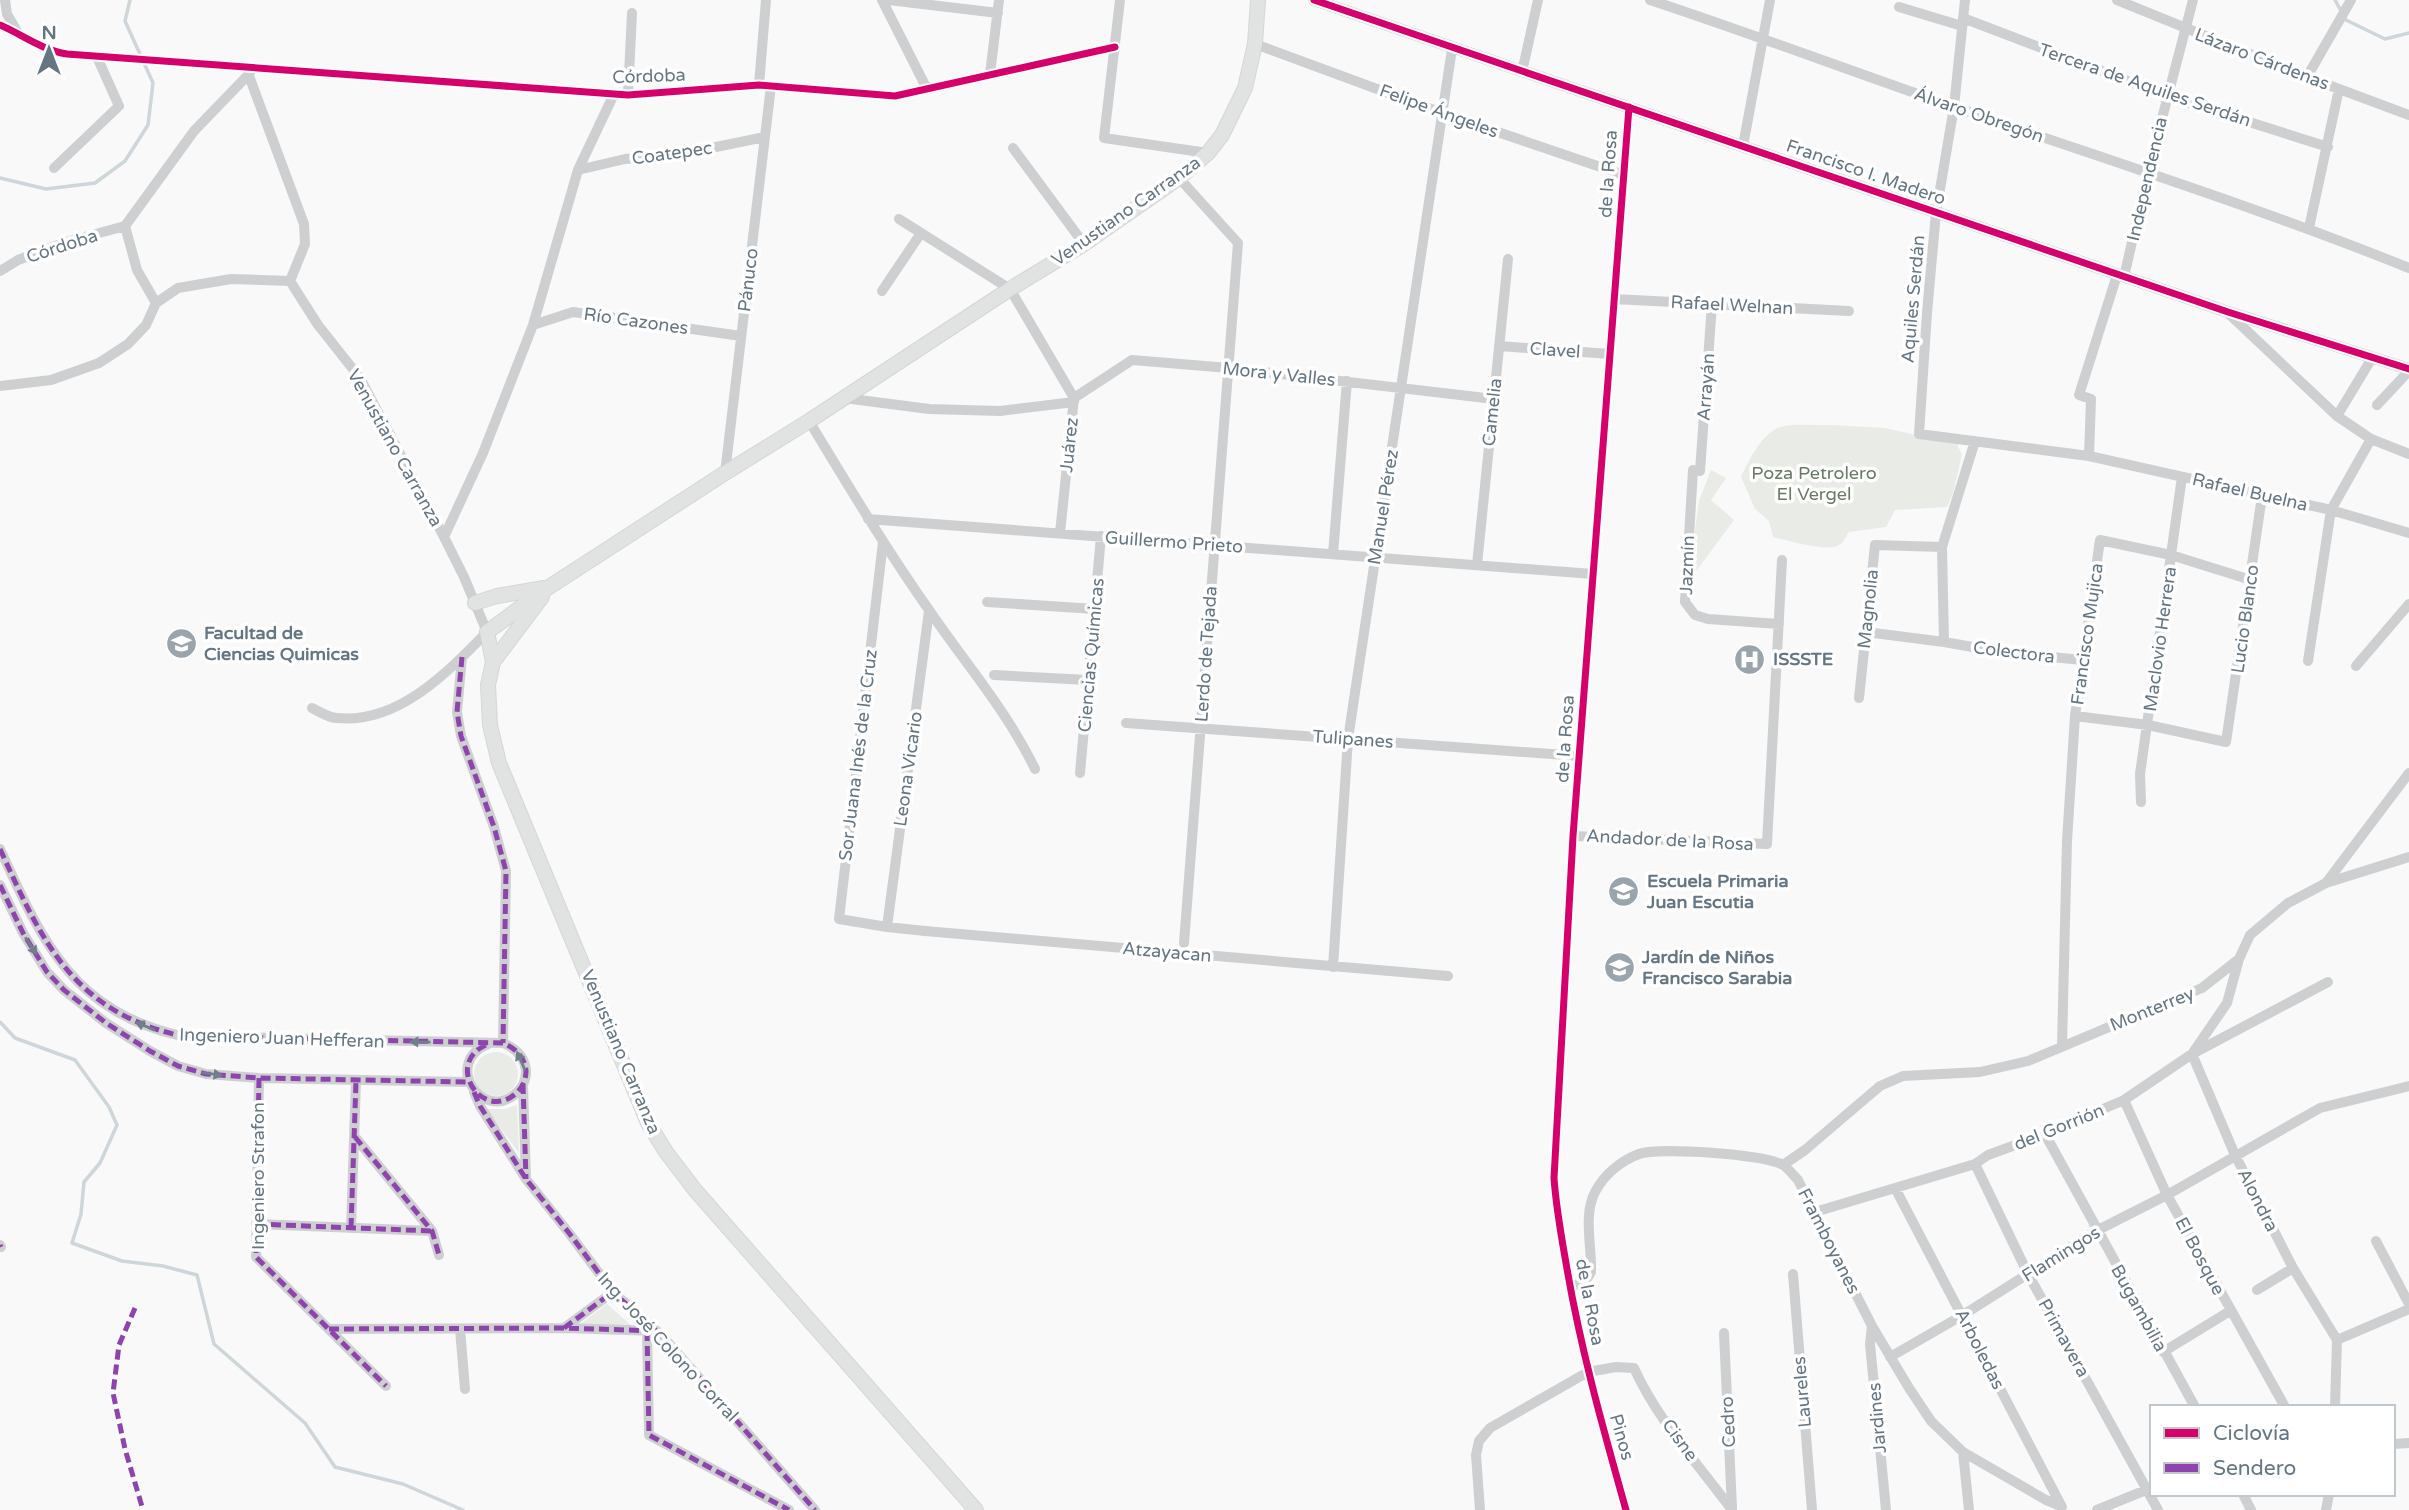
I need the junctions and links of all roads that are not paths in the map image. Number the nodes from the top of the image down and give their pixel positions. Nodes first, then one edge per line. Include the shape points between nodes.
1 (5, 0) edge
2 (766, 0) edge
3 (882, 0) edge
4 (889, 0) edge
5 (999, 0) edge
6 (1120, 0) edge
7 (1258, 0) edge
8 (1314, 0) edge
9 (1538, 0) edge
10 (1650, 0) edge
11 (1770, 0) edge
12 (1965, 0) edge
13 (2117, 0) edge
14 (2193, 0) edge
15 (2351, 0) edge
16 (1899, 7) dead end
17 (632, 13) dead end
18 (998, 13) junction
19 (0, 18) edge
20 (1962, 22) junction
21 (0, 25) edge
22 (2185, 29) junction
23 (18, 33) junction
24 (1764, 37) junction
25 (1255, 44) junction
26 (1115, 47) junction
27 (1452, 49) junction
28 (97, 57) junction
29 (250, 72) junction
30 (1522, 72) junction
31 (990, 74) junction
32 (2306, 77) junction
33 (759, 85) junction
34 (771, 86) junction
35 (927, 89) junction
36 (2339, 89) junction
37 (614, 94) junction
38 (628, 95) junction
39 (2167, 96) junction
40 (1629, 107) junction
41 (1954, 107) junction
42 (1442, 113) junction
43 (2409, 115) edge
44 (765, 137) junction
45 (1743, 146) junction
46 (2328, 147) junction
47 (1013, 148) dead end
48 (1208, 153) junction
49 (54, 168) dead end
50 (578, 170) junction
51 (2148, 172) junction
52 (1624, 175) junction
53 (1179, 178) junction
54 (1936, 213) junction
55 (899, 219) dead end
56 (125, 226) junction
57 (2309, 228) junction
58 (921, 233) junction
59 (1084, 244) junction
60 (1508, 259) dead end
61 (2409, 268) edge
62 (0, 271) edge
63 (2120, 276) junction
64 (290, 281) junction
65 (1010, 289) junction
66 (882, 291) dead end
67 (1615, 299) junction
68 (156, 303) junction
69 (1712, 304) junction
70 (1849, 311) dead end
71 (2228, 312) junction
72 (533, 325) junction
73 (741, 336) junction
74 (1499, 346) junction
75 (1610, 354) junction
76 (2372, 358) junction
77 (1229, 368) junction
78 (2409, 370) edge
79 (1347, 381) junction
80 (0, 386) edge
81 (1402, 387) junction
82 (844, 398) junction
83 (1494, 399) junction
84 (1074, 400) junction
85 (2377, 405) dead end
86 (2336, 416) junction
87 (809, 421) junction
88 (2371, 439) junction
89 (1975, 441) junction
90 (2409, 454) edge
91 (2089, 456) junction
92 (1696, 471) joint
93 (725, 473) junction
94 (2182, 477) junction
95 (2262, 496) junction
96 (2331, 510) junction
97 (868, 519) junction
98 (1059, 533) junction
99 (2409, 533) edge
100 (1101, 536) junction
101 (444, 537) junction
102 (883, 542) junction
103 (1215, 545) junction
104 (1942, 547) junction
105 (1333, 554) junction
106 (2171, 555) junction
107 (1376, 557) junction
108 (1782, 560) dead end
109 (1477, 565) junction
110 (1593, 574) junction
111 (2251, 580) junction
112 (549, 587) junction
113 (987, 602) dead end
114 (475, 603) junction
115 (2409, 604) edge
116 (1095, 608) junction
117 (929, 611) junction
118 (1779, 624) junction
119 (487, 632) junction
120 (1866, 632) junction
121 (1944, 642) junction
122 (462, 657) junction
123 (2083, 660) junction
124 (2308, 661) dead end
125 (493, 662) junction
126 (2357, 666) dead end
127 (994, 675) dead end
128 (1088, 680) junction
129 (1859, 698) dead end
130 (312, 708) dead end
131 (2075, 716) junction
132 (1126, 723) dead end
133 (2148, 725) junction
134 (1200, 729) junction
135 (1348, 739) junction
136 (2226, 741) joint
137 (1579, 755) junction
138 (1035, 769) dead end
139 (1080, 773) dead end
140 (2409, 773) edge
141 (2141, 802) dead end
142 (1573, 836) junction
143 (0, 849) edge
144 (2409, 857) edge
145 (2326, 883) junction
146 (0, 885) edge
147 (887, 927) junction
148 (1184, 943) dead end
149 (2239, 959) junction
150 (1333, 967) junction
151 (1448, 976) dead end
152 (2328, 982) dead end
153 (503, 1043) junction
154 (488, 1044) junction
155 (2062, 1045) junction
156 (2192, 1054) junction
157 (259, 1077) junction
158 (356, 1081) junction
159 (523, 1084) junction
160 (471, 1086) junction
161 (2409, 1086) edge
162 (2124, 1100) junction
163 (2045, 1134) junction
164 (355, 1137) junction
165 (2235, 1155) junction
166 (1975, 1164) junction
167 (1783, 1165) junction
168 (526, 1179) junction
169 (1895, 1188) junction
170 (2167, 1195) junction
171 (1815, 1212) junction
172 (256, 1224) junction
173 (351, 1228) junction
174 (432, 1231) junction
175 (2096, 1231) junction
176 (2376, 1241) dead end
177 (439, 1255) dead end
178 (2293, 1268) junction
179 (1793, 1274) dead end
180 (2028, 1274) junction
181 (1570, 1286) junction
182 (2258, 1290) dead end
183 (613, 1292) junction
184 (2409, 1306) edge
185 (2230, 1311) junction
186 (1963, 1315) junction
187 (1872, 1326) junction
188 (564, 1328) junction
189 (329, 1329) junction
190 (460, 1329) junction
191 (653, 1331) junction
192 (1724, 1333) dead end
193 (2337, 1339) junction
194 (2163, 1352) junction
195 (1890, 1357) junction
196 (1588, 1372) junction
197 (386, 1386) dead end
198 (465, 1389) dead end
199 (2194, 1405) edge
200 (2284, 1405) edge
201 (2334, 1405) edge
202 (1963, 1452) junction
203 (2150, 1489) edge
204 (2062, 1508) edge
205 (789, 1510) edge
206 (815, 1510) edge
207 (976, 1510) edge
208 (1480, 1510) edge
209 (1626, 1510) edge
210 (1732, 1510) edge
211 (1811, 1510) edge
212 (1886, 1510) edge
213 (1969, 1510) edge
214 (2097, 1510) edge

1 - 23 street
2 - 33 street
3 - 35 street
4 - 18 street
5 - 18 street
6 - 26 street
7 - 25 main road, Venustiano Carranza
8 - 27 street, Francisco I. Madero
9 - 30 street
10 - 24 street, Álvaro Obregón
11 - 24 street
12 - 20 street, Aquiles Serdán
13 - 22 street, Lázaro Cárdenas
14 - 22 street, Independencia
15 - 32 street
16 - 20 street, Tercera de Aquiles Serdán
17 - 38 street
18 - 31 street
19 - 23 street
20 - 39 street, Tercera de Aquiles Serdán
20 - 41 street, Aquiles Serdán
21 - 23 street
22 - 32 street, Lázaro Cárdenas
22 - 39 street, Independencia
23 - 28 street, Córdoba via 48,51
24 - 41 street, Álvaro Obregón
24 - 45 street
25 - 42 street, Felipe Ángeles
25 - 48 main road, Venustiano Carranza via 1245,88 1227,127
26 - 31 street, Córdoba
26 - 48 street via 1104,138
27 - 30 street, Francisco I. Madero
27 - 42 street, Manuel Pérez
28 - 29 street, Córdoba
28 - 49 street via 119,107
29 - 37 street, Córdoba
29 - 56 street via 194,131
29 - 64 street via 304,224 305,244
30 - 40 street, Francisco I. Madero
31 - 35 street, Córdoba
32 - 36 street, Lázaro Cárdenas
33 - 34 street, Córdoba
33 - 38 street, Córdoba
34 - 35 street, Córdoba via 895,96
34 - 44 street, Pánuco
36 - 43 street, Lázaro Cárdenas
36 - 46 street
37 - 38 street, Córdoba
37 - 50 street
39 - 46 street, Tercera de Aquiles Serdán
39 - 51 street, Independencia
40 - 45 street, Francisco I. Madero
40 - 52 street, de la Rosa
41 - 51 street, Álvaro Obregón
41 - 54 street, Aquiles Serdán
42 - 52 street, Felipe Ángeles
42 - 81 street, Manuel Pérez
44 - 50 street, Coatepec
44 - 73 street, Pánuco
45 - 54 street, Francisco I. Madero
46 - 57 street
47 - 59 street
48 - 53 main road, Venustiano Carranza
50 - 72 street
51 - 57 street, Álvaro Obregón
51 - 63 street, Independencia
52 - 67 street, de la Rosa
53 - 59 main road, Venustiano Carranza
53 - 77 street, Lerdo de Tejada via 1238,243
54 - 63 street, Francisco I. Madero
54 - 89 street, Aquiles Serdán via 1919,434
55 - 58 street
56 - 62 street, Córdoba via 66,242
56 - 68 street via 137,270
57 - 61 street, Álvaro Obregón
58 - 65 street
58 - 66 street
59 - 65 main road, Venustiano Carranza
60 - 74 street, Camelia
63 - 71 street, Francisco I. Madero
63 - 91 street, Independencia via 2079,394 2091,399
64 - 68 street via 231,279 178,288
64 - 101 street, Venustiano Carranza via 360,378
65 - 82 main road, Venustiano Carranza
65 - 84 street, Juárez
67 - 69 street, Rafael Welnan
67 - 75 street, de la Rosa
68 - 80 street via 146,325 128,344 99,363 51,380
69 - 70 street, Rafael Welnan
69 - 92 street, Arrayán
71 - 76 street, Francisco I. Madero
71 - 86 street
72 - 73 street, Río Cazones via 573,312
72 - 101 street
73 - 93 street, Pánuco
74 - 75 street, Clavel
74 - 83 street, Camelia
75 - 110 street, de la Rosa
76 - 78 street, Francisco I. Madero
76 - 86 street
77 - 79 street, Mora y Valles
77 - 84 street, Mora y Valles via 1132,360
77 - 103 street, Lerdo de Tejada
78 - 85 street
79 - 81 street, Mora y Valles
79 - 105 street
81 - 83 street, Mora y Valles
81 - 107 street, Manuel Pérez
82 - 84 street via 929,409 1000,411
82 - 87 main road, Venustiano Carranza
83 - 109 street, Camelia
84 - 98 street, Juárez
86 - 88 street
87 - 93 main road, Venustiano Carranza
87 - 97 street
88 - 90 street
88 - 96 street
89 - 91 street, Rafael Buelna
89 - 104 street
91 - 94 street, Rafael Buelna
92 - 118 street, Jazmín via 1685,602 1695,615 1708,619
93 - 112 main road, Venustiano Carranza
94 - 95 street, Rafael Buelna
94 - 106 street, Maclovio Herrera
95 - 96 street, Rafael Buelna
95 - 111 street, Lucio Blanco
96 - 99 street, Rafael Buelna
96 - 124 street
97 - 98 street, Guillermo Prieto
97 - 102 street
98 - 100 street, Guillermo Prieto
100 - 103 street, Guillermo Prieto
100 - 116 street, Ciencias Químicas
101 - 114 street, Venustiano Carranza
102 - 117 street
102 - 147 street, Sor Juana Inés de la Cruz via 839,919
103 - 105 street, Guillermo Prieto
103 - 134 street, Lerdo de Tejada
104 - 120 street, Magnolia via 1875,545
104 - 121 street
105 - 107 street, Guillermo Prieto
106 - 111 street, Francisco Mujica
106 - 123 street, Francisco Mujica via 2100,540
106 - 133 street, Maclovio Herrera
107 - 109 street, Guillermo Prieto
107 - 135 street, Manuel Pérez
108 - 118 street
109 - 110 street, Guillermo Prieto
110 - 137 street, de la Rosa
111 - 136 street, Lucio Blanco
112 - 114 main road
112 - 119 main road, Venustiano Carranza
112 - 125 main road, Venustiano Carranza
113 - 116 street
114 - 119 street, Venustiano Carranza
115 - 126 street
116 - 128 street, Ciencias Químicas
117 - 138 street via 1018,735
117 - 147 street, Leona Vicario
118 - 142 street, Andador de la Rosa via 1767,844
119 - 122 street
119 - 125 main road, Venustiano Carranza
120 - 121 street, Colectora
120 - 129 street, Magnolia
121 - 123 street, Colectora
122 - 130 street via 410,698 370,718 335,719
122 - 153 street via 457,712 461,736 506,870
123 - 131 street, Francisco Mujica
125 - 207 main road, Venustiano Carranza via 488,685 490,725 499,763 648,1123 695,1190
127 - 128 street
128 - 139 street, Ciencias Químicas
131 - 133 street, Francisco Mujica
131 - 155 street, Francisco Mujica
132 - 134 street, Tulipanes
133 - 136 street, Francisco Mujica
133 - 141 street, Maclovio Herrera via 2140,774
134 - 135 street, Tulipanes
134 - 148 street, Lerdo de Tejada
135 - 137 street, Tulipanes
135 - 150 street, Manuel Pérez
137 - 142 street, de la Rosa
140 - 145 street
142 - 181 street, de la Rosa via 1554,1178
154 -> 143 street, Ingeniero Juan Hefferan via 181,1036 158,1031 89,992 58,962 35,926
144 - 145 street, Monterrey
145 - 149 street, Monterrey via 2288,903 2250,935
146 -> 157 street, Ingeniero Juan Hefferan via 47,971 80,1004 178,1066 206,1074
147 - 150 street, Atzayacan
149 - 155 street, Monterrey via 2202,988
149 - 156 street, del Gorrión via 2227,1003
150 - 151 street, Atzayacan
152 - 156 street
153 - 154 street
159 -> 153 street via 524,1063 516,1050
154 - 160 street via 470,1059
155 - 167 street, Monterrey via 2028,1061 1980,1073 1903,1076 1880,1086
156 - 162 street, del Gorrión
156 - 165 street, Alondra
157 - 158 street, Ingeniero Juan Hefferan
157 - 172 street, Ingeniero Strafon
158 - 160 street, Ingeniero Juan Hefferan
158 - 164 street
159 - 160 street via 501,1101 487,1100
159 - 168 street
160 - 168 street, Ing. José Colono Corral
161 - 165 street, Flamingos via 2320,1108
162 - 163 street, del Gorrión
162 - 170 street, El Bosque
163 - 166 street, del Gorrión
163 - 175 street, Bugambilia
164 - 173 street
164 - 174 street
165 - 170 street, Flamingos
165 - 178 street, Alondra
166 - 169 street, del Gorrión
166 - 180 street, Primavera
167 - 171 street, Framboyanes via 1798,1180
167 - 181 street via 1762,1158 1672,1151 1641,1153 1623,1161 1602,1179 1593,1196 1588,1280
168 - 183 street, Ing. José Colono Corral
169 - 171 street, del Gorrión
169 - 186 street, Arboledas
170 - 175 street, Flamingos
170 - 185 street, El Bosque
171 - 187 street, Framboyanes
172 - 173 street
172 - 189 street, Ingeniero Strafon via 256,1257
173 - 174 street
174 - 177 street
175 - 180 street, Flamingos
175 - 194 street, Bugambilia
176 - 184 street
178 - 182 street
178 - 193 street, Alondra
179 - 211 street, Laureles
180 - 186 street, Flamingos
180 - 203 street, Primavera
181 - 196 street, de la Rosa
183 - 188 street
183 - 191 street, Ing. José Colono Corral
184 - 193 street
185 - 194 street
185 - 200 street, El Bosque
186 - 195 street, Flamingos
186 - 204 street, Arboledas
187 - 195 street, Framboyanes
187 - 212 street, Jardines
188 - 190 street
188 - 191 street
189 - 190 street
189 - 197 street, Ingeniero Strafon
190 - 198 street
191 - 205 street via 649,1436
191 - 206 street, Ing. José Colono Corral
192 - 210 street, Cedro
193 - 201 street
194 - 199 street, Bugambilia
195 - 202 street, Framboyanes via 1931,1421
196 - 208 street via 1490,1428 1479,1441
196 - 209 street, Pinos
196 - 210 street, Cisne via 1634,1368 1659,1411
202 - 204 street, Framboyanes
202 - 213 street
203 - 214 street

